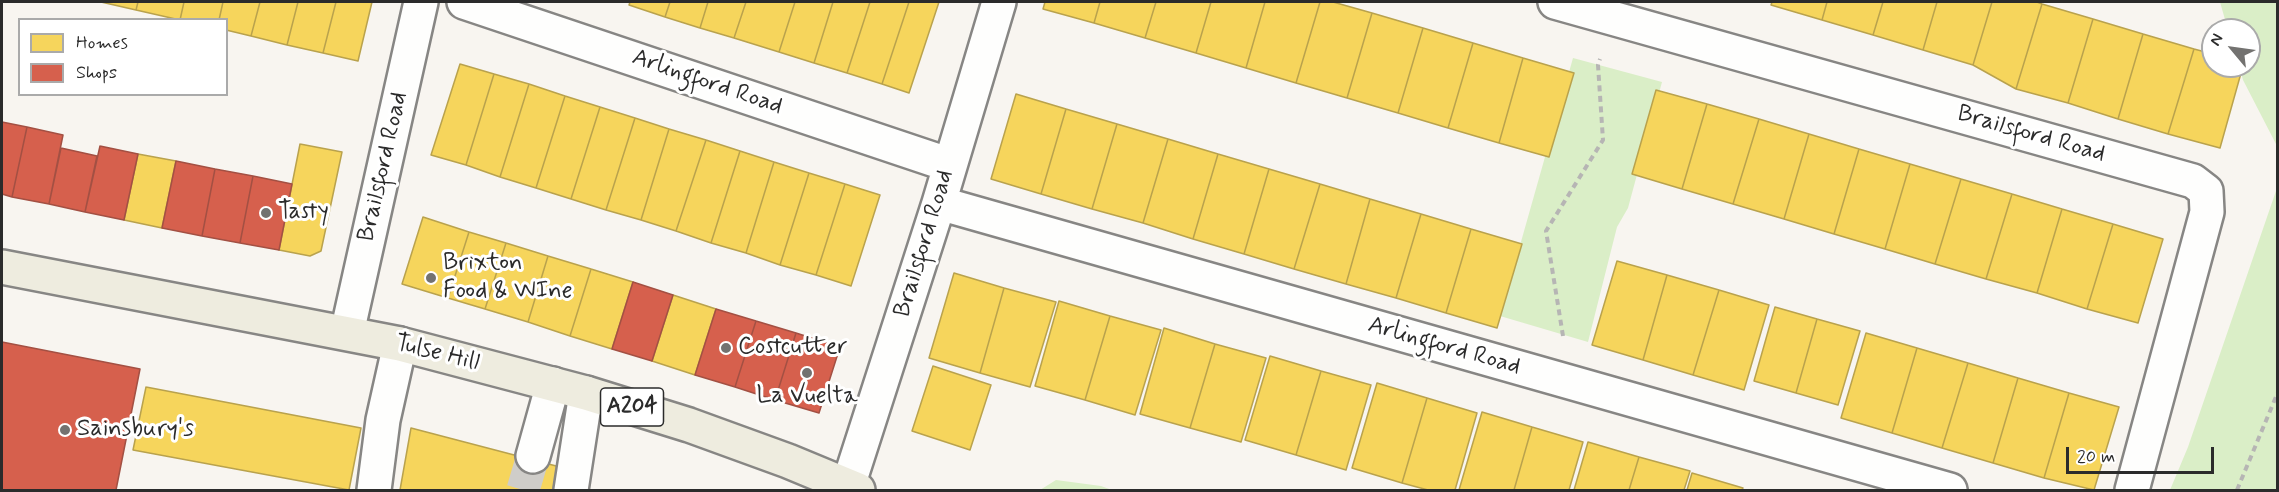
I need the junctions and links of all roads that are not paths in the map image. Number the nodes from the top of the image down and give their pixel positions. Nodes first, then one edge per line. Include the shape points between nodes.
1 (421, 2) edge
2 (464, 2) edge
3 (999, 2) edge
4 (1555, 2) edge
5 (950, 165) junction
6 (939, 203) junction
7 (2, 267) edge
8 (347, 333) junction
9 (400, 344) junction
10 (553, 384) junction
11 (586, 393) junction
12 (533, 456) tunnel mouth
13 (853, 488) edge
14 (374, 490) edge
15 (572, 490) edge
16 (1950, 490) edge
17 (2132, 490) edge

1 - 8 street, Brailsford Road
2 - 5 street, Arlingford Road
3 - 5 street, Brailsford Road
4 - 17 street, Brailsford Road via 2193,181 2206,191 2207,212
5 - 6 street, Brailsford Road
6 - 13 street, Brailsford Road
6 - 16 street, Arlingford Road
7 - 8 main road, Tulse Hill / A204
8 - 9 main road, Tulse Hill / A204
9 - 10 main road, Tulse Hill / A204
9 - 14 street via 383,420
10 - 11 main road, Tulse Hill / A204
10 - 12 street
11 - 13 main road, Tulse Hill / A204 via 689,425
11 - 15 street

